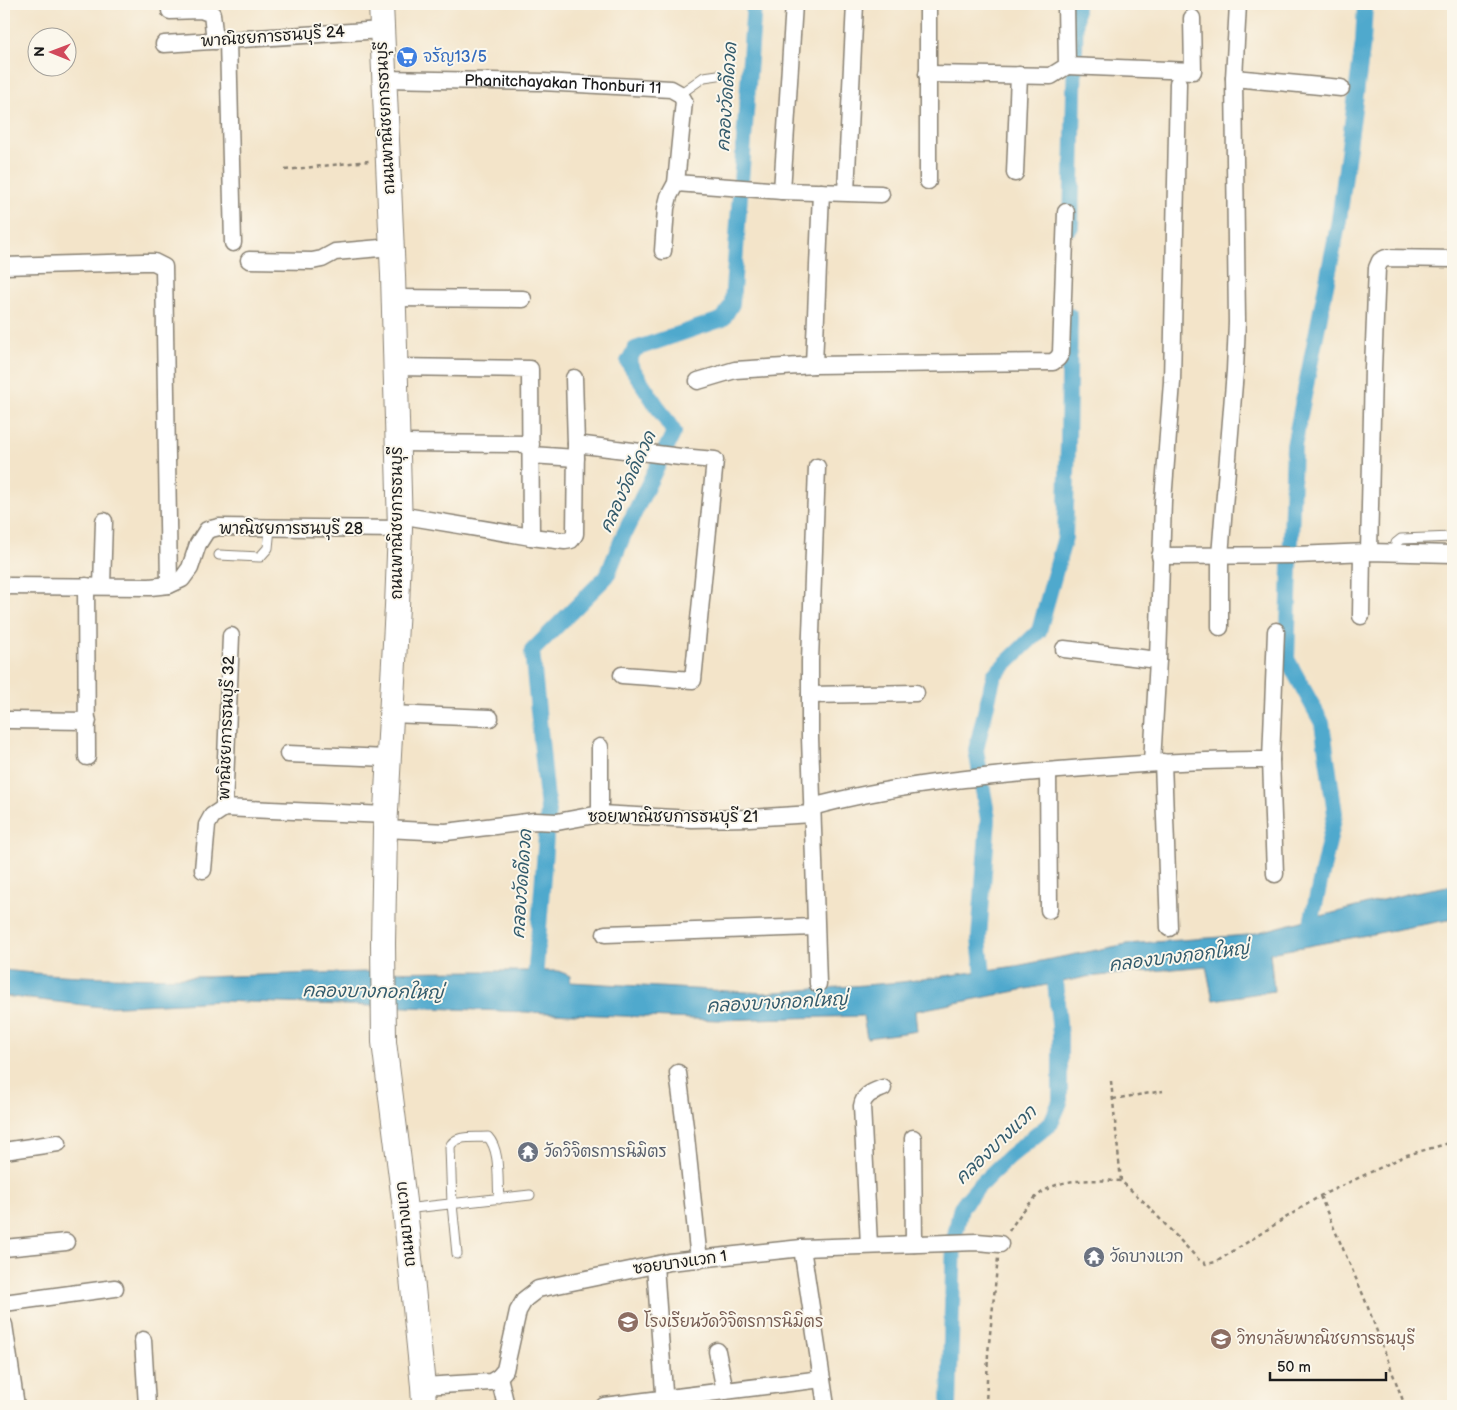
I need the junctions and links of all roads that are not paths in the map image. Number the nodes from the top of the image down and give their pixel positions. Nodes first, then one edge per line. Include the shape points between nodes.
1 (380, 4) edge
2 (794, 4) edge
3 (855, 4) edge
4 (928, 4) edge
5 (1066, 4) edge
6 (1238, 4) edge
7 (170, 11) dead end
8 (1192, 18) dead end
9 (382, 30) junction
10 (222, 40) junction
11 (164, 44) dead end
12 (1074, 66) junction
13 (927, 74) junction
14 (718, 75) dead end
15 (1019, 75) junction
16 (1234, 78) junction
17 (384, 79) junction
18 (1178, 83) dead end
19 (1341, 88) dead end
20 (680, 94) junction
21 (1014, 173) dead end
22 (928, 181) dead end
23 (676, 183) junction
24 (782, 191) junction
25 (821, 192) junction
26 (846, 192) junction
27 (881, 194) dead end
28 (1066, 212) dead end
29 (233, 243) dead end
30 (392, 247) junction
31 (663, 251) dead end
32 (1453, 259) edge
33 (248, 260) dead end
34 (4, 266) edge
35 (394, 298) junction
36 (523, 299) dead end
37 (814, 365) junction
38 (395, 367) junction
39 (574, 378) dead end
40 (698, 381) dead end
41 (397, 443) junction
42 (531, 450) junction
43 (576, 451) junction
44 (817, 467) dead end
45 (104, 521) dead end
46 (399, 522) junction
47 (270, 528) junction
48 (1453, 536) edge
49 (531, 538) junction
50 (1366, 553) junction
51 (1395, 553) junction
52 (1453, 554) edge
53 (219, 555) dead end
54 (1160, 556) junction
55 (1220, 556) junction
56 (170, 585) junction
57 (4, 586) edge
58 (86, 586) junction
59 (102, 586) junction
60 (1361, 616) dead end
61 (1220, 627) dead end
62 (1276, 630) dead end
63 (231, 636) dead end
64 (1064, 649) dead end
65 (1158, 660) junction
66 (622, 676) dead end
67 (916, 693) dead end
68 (810, 695) junction
69 (391, 714) junction
70 (490, 718) dead end
71 (9, 720) dead end
72 (88, 722) junction
73 (600, 747) dead end
74 (288, 754) dead end
75 (87, 757) dead end
76 (388, 758) junction
77 (1271, 760) junction
78 (1157, 762) junction
79 (1048, 771) junction
80 (224, 808) junction
81 (812, 810) junction
82 (600, 814) junction
83 (386, 822) junction
84 (203, 870) dead end
85 (1275, 874) dead end
86 (1049, 910) dead end
87 (815, 927) junction
88 (1168, 928) dead end
89 (606, 934) dead end
90 (818, 984) dead end
91 (384, 1042) joint
92 (678, 1073) dead end
93 (883, 1088) dead end
94 (913, 1138) dead end
95 (58, 1144) dead end
96 (4, 1151) edge
97 (530, 1195) dead end
98 (498, 1199) junction
99 (452, 1204) junction
100 (404, 1209) junction
101 (66, 1242) dead end
102 (914, 1244) junction
103 (1000, 1244) road end
104 (869, 1246) junction
105 (4, 1248) edge
106 (802, 1248) junction
107 (457, 1254) dead end
108 (699, 1260) junction
109 (656, 1264) junction
110 (115, 1288) dead end
111 (4, 1303) edge
112 (4, 1326) edge
113 (143, 1340) dead end
114 (717, 1351) dead end
115 (499, 1377) junction
116 (822, 1379) junction
117 (725, 1392) junction
118 (424, 1396) edge
119 (665, 1402) edge
120 (16, 1406) edge
121 (147, 1406) edge
122 (506, 1406) edge
123 (604, 1406) edge
124 (826, 1406) edge

1 - 9 main road, ถนนพาณิชยการธนบุรี
2 - 24 street
3 - 26 street
4 - 13 street
5 - 12 street
6 - 16 street
7 - 10 street via 202,10 212,14
8 - 12 street via 1193,71
9 - 10 street, พาณิชยการธนบุรี 24
9 - 17 main road, ถนนพาณิชยการธนบุรี
10 - 11 street, พาณิชยการธนบุรี 24
10 - 29 street
12 - 15 street via 1051,76
13 - 15 street
13 - 22 street
14 - 20 lane via 704,77
15 - 21 street
16 - 19 street
16 - 55 street via 1237,322
17 - 20 street, Phanitchayakan Thonburi 11 via 565,83 671,89
17 - 30 main road, ถนนพาณิชยการธนบุรี
18 - 54 street via 1172,382
20 - 23 street, Phanitchayakan Thonburi 11 via 684,101
23 - 24 street
23 - 31 street, Phanitchayakan Thonburi 11 via 666,208
24 - 25 street
25 - 26 street
25 - 37 street
26 - 27 street
28 - 37 street via 1061,353 1053,362
30 - 33 street via 336,252 312,261
30 - 35 main road, ถนนพาณิชยการธนบุรี
32 - 50 street via 1386,258 1380,261
34 - 56 street via 154,262 164,267
35 - 36 street
35 - 38 main road, ถนนพาณิชยการธนบุรี
37 - 40 street via 735,370
38 - 41 main road, ถนนพาณิชยการธนบุรี
38 - 42 street via 530,369
39 - 43 street
41 - 42 street
41 - 46 main road, ถนนพาณิชยการธนบุรี
42 - 43 street
42 - 49 street
43 - 49 street, พาณิชยการธนบุรี 28 via 575,534 571,540 565,541
43 - 66 street via 650,453 715,460 693,680
44 - 68 street
45 - 59 street
46 - 47 street, พาณิชยการธนบุรี 28
46 - 49 street, พาณิชยการธนบุรี 28
46 - 69 main road, ถนนพาณิชยการธนบุรี
47 - 53 lane via 268,548 260,557
47 - 56 street, พาณิชยการธนบุรี 28 via 219,527 207,530 190,568 182,579
48 - 51 lane via 1401,539 1396,544
50 - 51 street
50 - 55 street
50 - 60 street
51 - 52 street
54 - 55 street
54 - 65 street
55 - 61 street
56 - 59 street
57 - 58 street
58 - 59 street
58 - 72 street
62 - 77 street
63 - 80 street, พาณิชยการธนบุรี 32
64 - 65 street
65 - 78 street
67 - 68 street
68 - 81 street
69 - 70 street
69 - 76 main road, ถนนพาณิชยการธนบุรี
71 - 72 street
72 - 75 street
73 - 82 street
74 - 76 street
76 - 83 main road, ถนนพาณิชยการธนบุรี
77 - 78 street, ซอยพาณิชยการธนบุรี 21
77 - 85 street
78 - 79 street, ซอยพาณิชยการธนบุรี 21
78 - 88 street
79 - 81 street, ซอยพาณิชยการธนบุรี 21 via 955,779 845,798
79 - 86 street
80 - 83 street, พาณิชยการธนบุรี 32
80 - 84 street via 212,816 207,825
81 - 82 street, ซอยพาณิชยการธนบุรี 21 via 749,818 692,819
81 - 87 street
82 - 83 street, ซอยพาณิชยการธนบุรี 21 via 557,822 535,821 446,832
83 - 91 main road, ถนนพาณิชยการธนบุรี
87 - 89 street
87 - 90 street
91 - 100 main road, ถนนบางแวก
92 - 108 street
93 - 104 street via 867,1096 862,1106
94 - 102 street
95 - 96 street
97 - 98 lane
98 - 99 lane
98 - 99 lane via 493,1142 488,1137 456,1139 450,1147
99 - 100 lane
99 - 107 lane
100 - 118 main road, ถนนบางแวก
101 - 105 street
102 - 103 street, ซอยบางแวก 1
102 - 104 street, ซอยบางแวก 1
104 - 106 street, ซอยบางแวก 1
106 - 108 street, ซอยบางแวก 1
106 - 116 street
108 - 109 street, ซอยบางแวก 1
109 - 115 street, ซอยบางแวก 1 via 538,1289 525,1299 518,1311 505,1370
109 - 119 street
110 - 111 street
112 - 120 street
113 - 121 street
114 - 117 street
115 - 118 street via 491,1382
115 - 122 street
116 - 117 street
116 - 124 street
117 - 119 street
119 - 123 street

